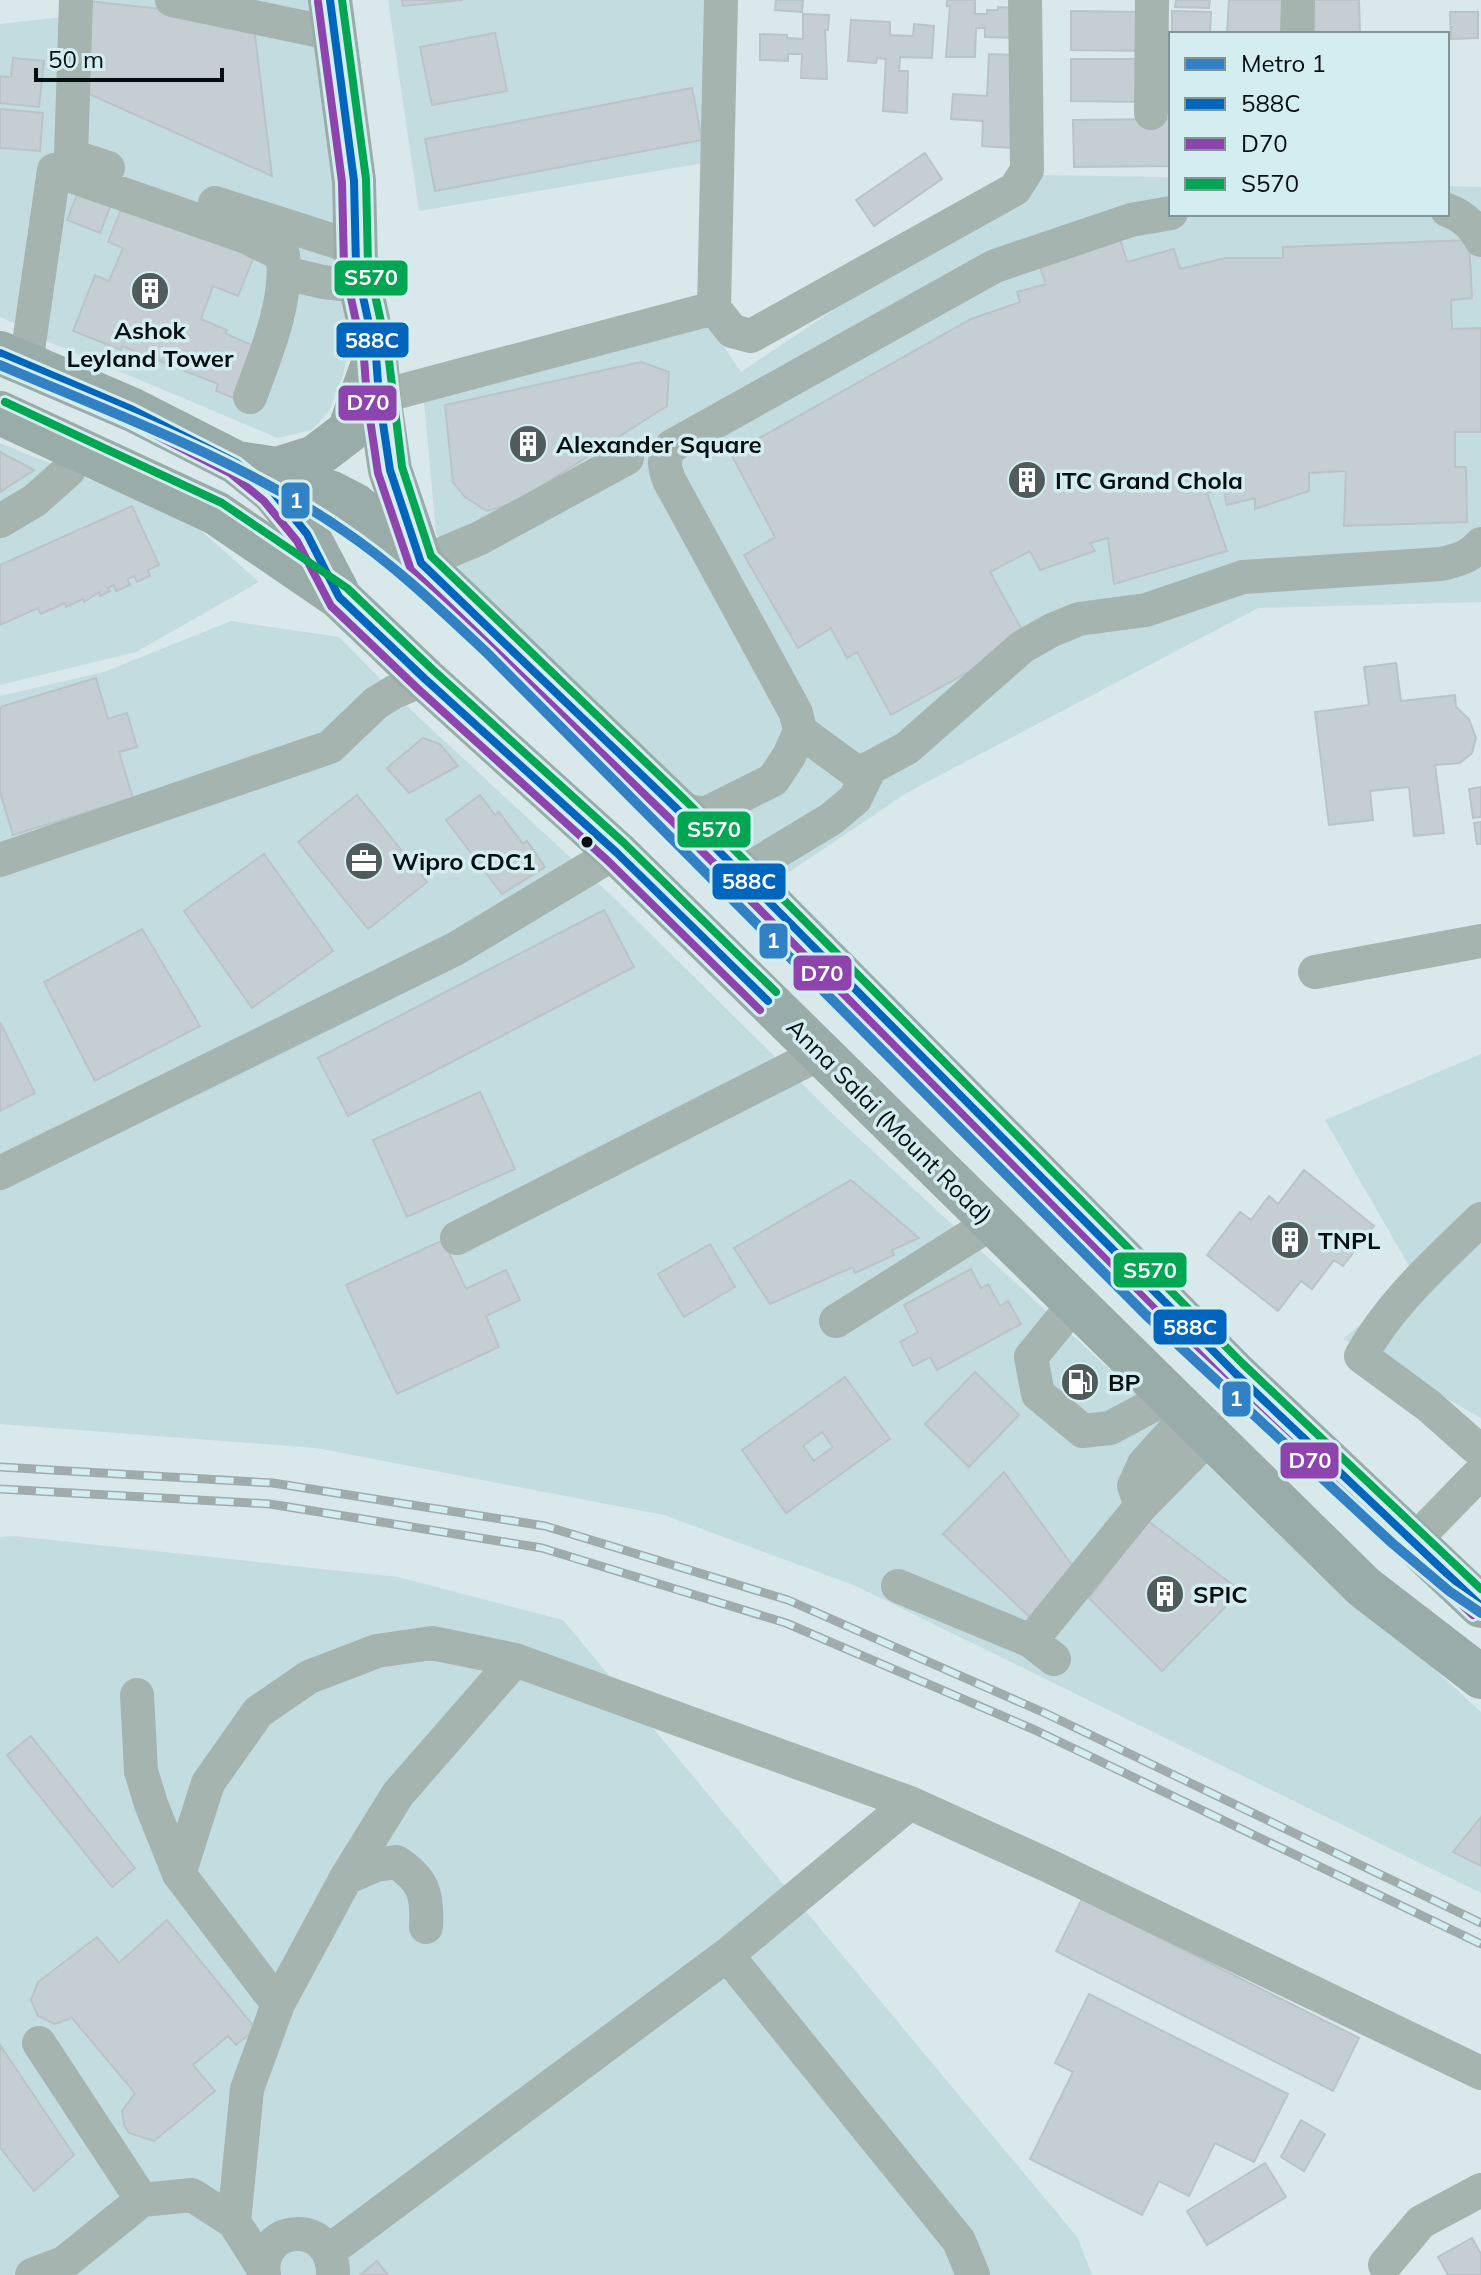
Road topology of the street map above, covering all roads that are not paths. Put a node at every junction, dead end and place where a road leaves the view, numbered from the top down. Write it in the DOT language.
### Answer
graph roads {
  1 [pos="76,0"];
  2 [pos="172,0"];
  3 [pos="721,0"];
  4 [pos="1025,0"];
  5 [pos="1152,0"];
  6 [pos="1298,0"];
  7 [pos="332,17"];
  8 [pos="1297,32"];
  9 [pos="1151,113"];
  10 [pos="1449,211"];
  11 [pos="1169,213"];
  12 [pos="1481,240"];
  13 [pos="284,264"];
  14 [pos="357,266"];
  15 [pos="714,308"];
  16 [pos="13,358"];
  17 [pos="377,376"];
  18 [pos="250,397"];
  19 [pos="0,413"];
  20 [pos="76,447"];
  21 [pos="627,458"];
  22 [pos="237,463"];
  23 [pos="0,521"];
  24 [pos="307,534"];
  25 [pos="1481,544"];
  26 [pos="421,563"];
  27 [pos="339,597"];
  28 [pos="425,679"];
  29 [pos="800,731"];
  30 [pos="870,768"];
  31 [pos="677,809"];
  32 [pos="616,852"];
  33 [pos="0,860"];
  34 [pos="740,874"];
  35 [pos="1481,941"];
  36 [pos="1315,972"];
  37 [pos="821,1053"];
  38 [pos="0,1173"];
  39 [pos="1481,1219"];
  40 [pos="993,1222"];
  41 [pos="457,1238"];
  42 [pos="1075,1303"];
  43 [pos="836,1321"];
  44 [pos="1189,1414"];
  45 [pos="1481,1452"];
  46 [pos="1481,1472"];
  47 [pos="1413,1542"];
  48 [pos="898,1586"];
  49 [pos="1481,1606"];
  50 [pos="515,1660"];
  51 [pos="1481,1677"];
  52 [pos="137,1695"];
  53 [pos="910,1803"];
  54 [pos="179,1874"];
  55 [pos="346,1878"];
  56 [pos="426,1927"];
  57 [pos="727,1955"];
  58 [pos="278,2004"];
  59 [pos="39,2043"];
  60 [pos="1481,2073"];
  61 [pos="1481,2190"];
  62 [pos="142,2200"];
  63 [pos="234,2222"];
  64 [pos="331,2263"];
  65 [pos="264,2272"];
  66 [pos="1378,2272"];
  67 [pos="32,2275"];
  68 [pos="973,2275"];
  1 -- 14 [label="street"];
  2 -- 7 [label="street"];
  3 -- 15 [label="street"];
  4 -- 15 [label="street"];
  5 -- 9 [label="street"];
  6 -- 8 [label="street"];
  7 -- 14 [label="main road"];
  10 -- 12 [label="street"];
  11 -- 29 [label="street"];
  13 -- 14 [label="street"];
  13 -- 16 [label="street"];
  13 -- 18 [label="street"];
  14 -- 17 [label="main road"];
  15 -- 17 [label="street"];
  16 -- 22 [label="main road"];
  17 -- 22 [label="main road"];
  17 -- 26 [label="main road"];
  19 -- 20 [label="main road, Anna Salai (Mount Road)"];
  20 -- 23 [label="street"];
  20 -- 27 [label="main road, Anna Salai (Mount Road)"];
  21 -- 26 [label="street"];
  22 -- 24 [label="main road"];
  24 -- 26 [label="main road"];
  24 -- 27 [label="main road"];
  25 -- 30 [label="street"];
  26 -- 31 [label="main road"];
  27 -- 28 [label="main road, Anna Salai (Mount Road)"];
  28 -- 32 [label="main road, Anna Salai (Mount Road)"];
  28 -- 33 [label="street"];
  29 -- 30 [label="street"];
  29 -- 31 [label="street"];
  30 -- 34 [label="street"];
  31 -- 34 [label="main road"];
  32 -- 37 [label="main road, Anna Salai (Mount Road)"];
  32 -- 38 [label="street"];
  34 -- 47 [label="main road"];
  35 -- 36 [label="street"];
  37 -- 40 [label="main road, Anna Salai (Mount Road)"];
  37 -- 41 [label="street"];
  39 -- 45 [label="street"];
  40 -- 42 [label="main road, Anna Salai (Mount Road)"];
  40 -- 43 [label="street"];
  42 -- 44 [label="main road, Anna Salai (Mount Road)"];
  42 -- 44 [label="street"];
  44 -- 48 [label="street"];
  44 -- 51 [label="main road, Anna Salai (Mount Road)"];
  46 -- 47 [label="street"];
  47 -- 49 [label="main road"];
  50 -- 53 [label="street"];
  50 -- 54 [label="street"];
  50 -- 55 [label="street"];
  52 -- 54 [label="street"];
  53 -- 57 [label="street"];
  53 -- 60 [label="street"];
  54 -- 58 [label="street"];
  55 -- 56 [label="street"];
  55 -- 58 [label="street"];
  57 -- 64 [label="street"];
  57 -- 68 [label="street"];
  58 -- 63 [label="street"];
  59 -- 62 [label="street"];
  61 -- 66 [label="street"];
  62 -- 63 [label="street"];
  62 -- 67 [label="street"];
  63 -- 65 [label="street"];
  64 -- 65 [label="street"];
}
